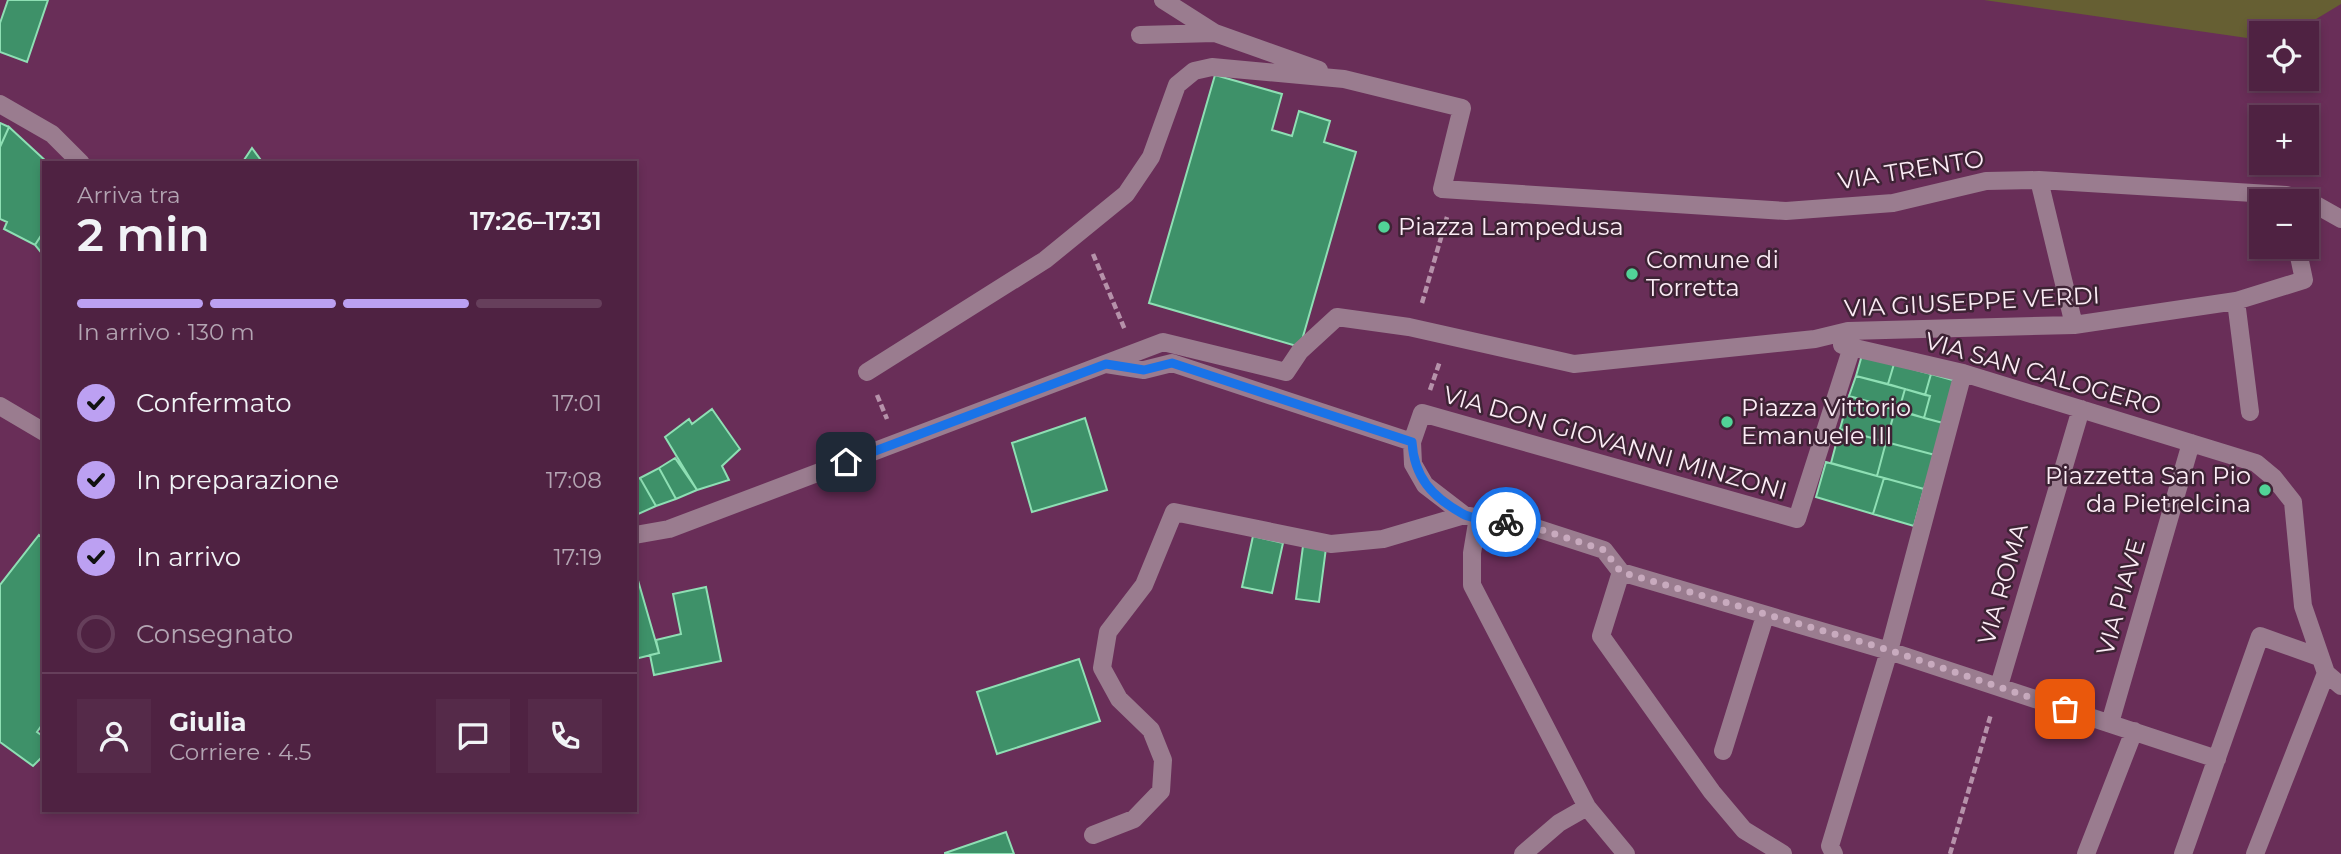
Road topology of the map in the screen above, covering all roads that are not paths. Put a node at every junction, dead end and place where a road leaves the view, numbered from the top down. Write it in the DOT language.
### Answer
graph roads {
  1 [pos="1163,0"];
  2 [pos="1215,33"];
  3 [pos="1140,35"];
  4 [pos="1344,79"];
  5 [pos="0,104"];
  6 [pos="79,161"];
  7 [pos="2039,180"];
  8 [pos="2249,195"];
  9 [pos="2319,207"];
  10 [pos="2341,219"];
  11 [pos="2300,259"];
  12 [pos="2236,301"];
  13 [pos="2074,325"];
  14 [pos="1815,339"];
  15 [pos="1852,347"];
  16 [pos="1106,364"];
  17 [pos="867,372"];
  18 [pos="1963,373"];
  19 [pos="0,406"];
  20 [pos="2081,409"];
  21 [pos="2250,412"];
  22 [pos="42,431"];
  23 [pos="1412,442"];
  24 [pos="2191,443"];
  25 [pos="1471,516"];
  26 [pos="637,535"];
  27 [pos="1621,572"];
  28 [pos="1765,617"];
  29 [pos="1889,650"];
  30 [pos="2323,665"];
  31 [pos="1999,686"];
  32 [pos="2341,686"];
  33 [pos="2110,723"];
  34 [pos="2134,731"];
  35 [pos="1723,751"];
  36 [pos="2217,759"];
  37 [pos="1587,807"];
  38 [pos="1093,835"];
  39 [pos="1832,850"];
  40 [pos="1523,854"];
  41 [pos="1626,854"];
  42 [pos="1783,854"];
  43 [pos="2086,854"];
  44 [pos="2183,854"];
  45 [pos="2255,854"];
  1 -- 2 [label="street"];
  2 -- 3 [label="street"];
  2 -- 4 [label="street"];
  4 -- 7 [label="street, VIA TRENTO"];
  4 -- 17 [label="street"];
  5 -- 6 [label="street"];
  7 -- 8 [label="street, VIA TRENTO"];
  7 -- 13 [label="street"];
  9 -- 10 [label="street, VIA TRENTO"];
  11 -- 12 [label="street, VIA GIUSEPPE VERDI"];
  12 -- 13 [label="street, VIA GIUSEPPE VERDI"];
  12 -- 21 [label="street"];
  13 -- 14 [label="street, VIA GIUSEPPE VERDI"];
  14 -- 15 [label="street, VIA SAN CALOGERO"];
  14 -- 16 [label="street"];
  15 -- 18 [label="street, VIA SAN CALOGERO"];
  15 -- 23 [label="street, VIA DON GIOVANNI MINZONI"];
  16 -- 23 [label="street"];
  16 -- 26 [label="street"];
  18 -- 20 [label="street, VIA SAN CALOGERO"];
  18 -- 29 [label="street"];
  19 -- 22 [label="street"];
  20 -- 24 [label="street, VIA SAN CALOGERO"];
  20 -- 31 [label="street, VIA ROMA"];
  23 -- 25 [label="street"];
  24 -- 30 [label="street, VIA SAN CALOGERO"];
  24 -- 33 [label="street, VIA PIAVE"];
  25 -- 27 [label="street"];
  25 -- 37 [label="street"];
  25 -- 38 [label="street"];
  27 -- 28 [label="street"];
  27 -- 42 [label="street"];
  28 -- 29 [label="street"];
  28 -- 35 [label="street"];
  29 -- 31 [label="street"];
  29 -- 39 [label="street"];
  30 -- 32 [label="street"];
  30 -- 36 [label="street"];
  30 -- 45 [label="street"];
  31 -- 33 [label="street"];
  33 -- 34 [label="street"];
  34 -- 36 [label="street"];
  34 -- 43 [label="street"];
  36 -- 44 [label="street"];
  37 -- 40 [label="street"];
  37 -- 41 [label="street"];
}
